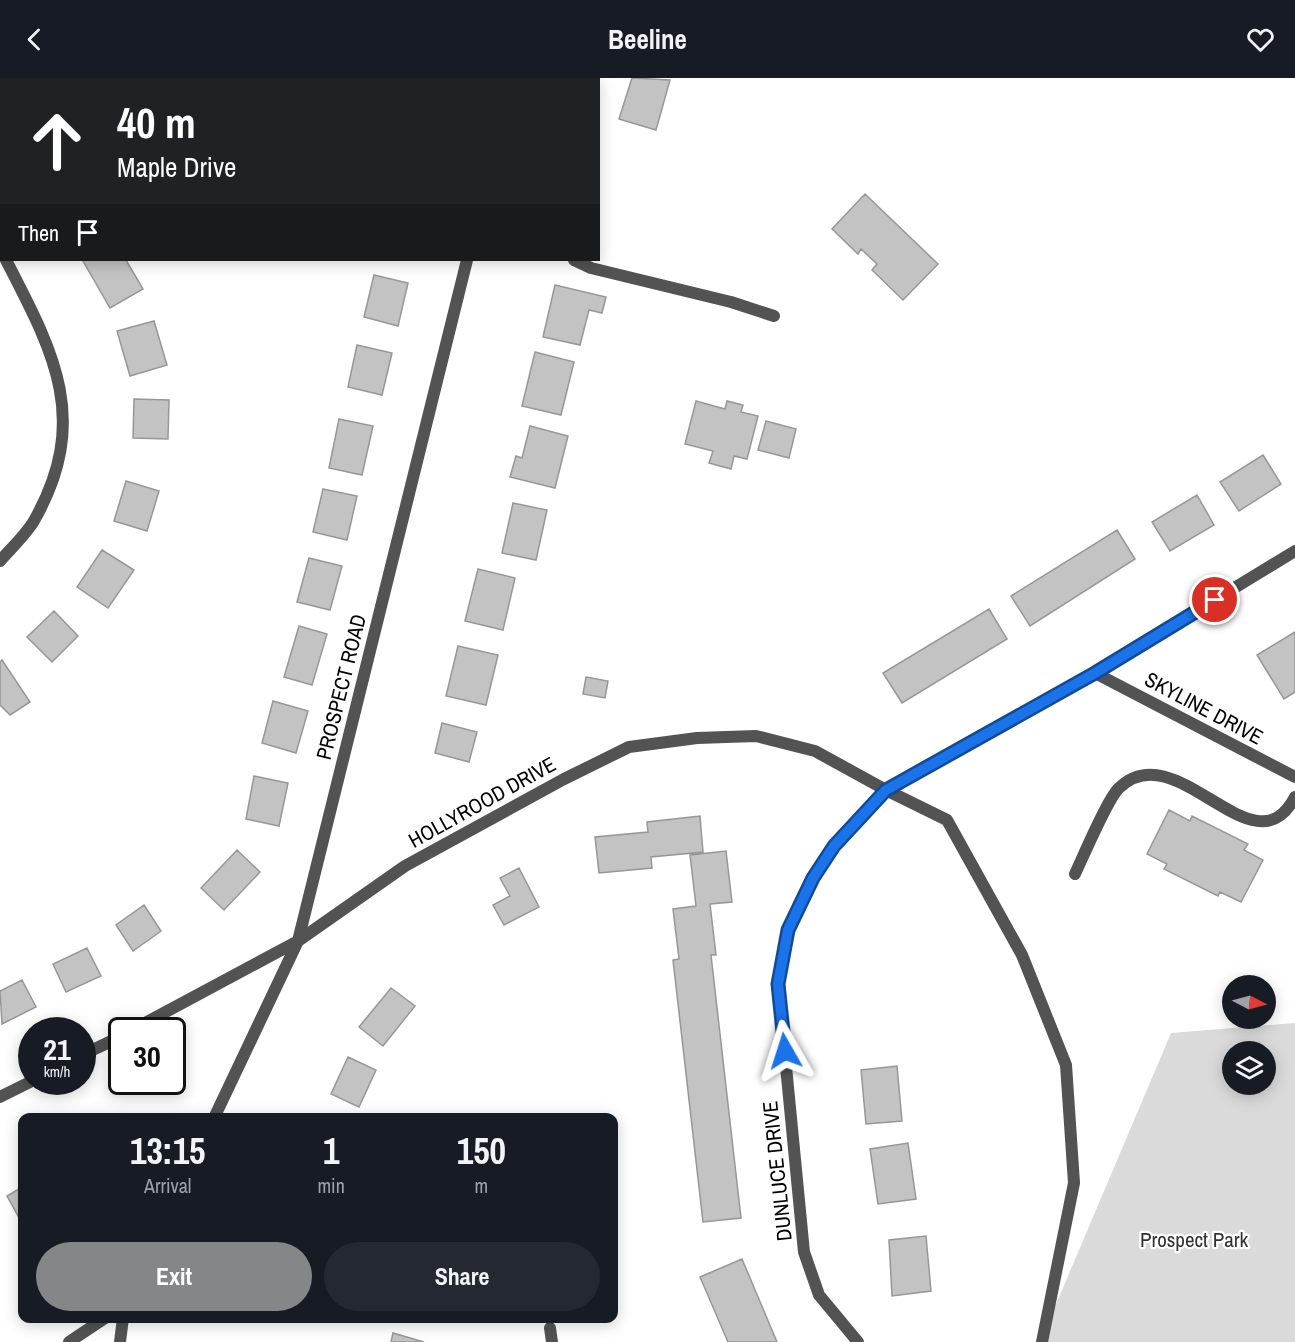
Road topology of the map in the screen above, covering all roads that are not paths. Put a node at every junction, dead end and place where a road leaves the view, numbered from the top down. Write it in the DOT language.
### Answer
graph roads {
  1 [pos="7,261"];
  2 [pos="467,261"];
  3 [pos="576,261"];
  4 [pos="774,316"];
  5 [pos="1295,551"];
  6 [pos="0,561"];
  7 [pos="1095,673"];
  8 [pos="1295,777"];
  9 [pos="886,790"];
  10 [pos="1295,797"];
  11 [pos="1075,874"];
  12 [pos="298,941"];
  13 [pos="156,1017"];
  14 [pos="18,1088"];
  15 [pos="0,1097"];
  16 [pos="216,1113"];
  17 [pos="98,1323"];
  18 [pos="122,1323"];
  19 [pos="550,1328"];
  20 [pos="69,1342"];
  21 [pos="120,1342"];
  22 [pos="552,1342"];
  23 [pos="858,1342"];
  24 [pos="1042,1342"];
  1 -- 6 [label="street"];
  2 -- 12 [label="street, PROSPECT ROAD"];
  3 -- 4 [label="street"];
  5 -- 7 [label="street, DUNLUCE DRIVE"];
  7 -- 8 [label="street, SKYLINE DRIVE"];
  7 -- 9 [label="street, DUNLUCE DRIVE"];
  9 -- 12 [label="street, HOLLYROOD DRIVE"];
  9 -- 23 [label="street, DUNLUCE DRIVE"];
  9 -- 24 [label="street, HOLLYROOD DRIVE"];
  10 -- 11 [label="street"];
  12 -- 13 [label="street"];
  12 -- 16 [label="street, HOLLYROOD DRIVE"];
  14 -- 15 [label="street"];
  17 -- 20 [label="street"];
  18 -- 21 [label="street"];
  19 -- 22 [label="street"];
}
